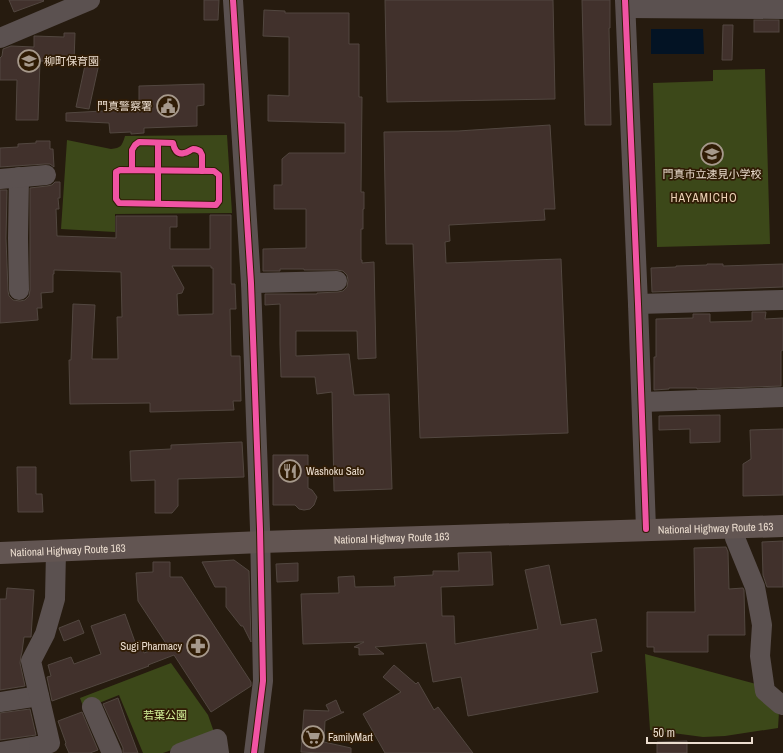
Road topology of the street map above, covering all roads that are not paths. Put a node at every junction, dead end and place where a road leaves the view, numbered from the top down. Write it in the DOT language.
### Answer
graph roads {
  1 [pos="90,0"];
  2 [pos="233,0"];
  3 [pos="625,4"];
  4 [pos="783,9"];
  5 [pos="0,38"];
  6 [pos="46,176"];
  7 [pos="9,178"];
  8 [pos="9,238"];
  9 [pos="337,280"];
  10 [pos="251,283"];
  11 [pos="19,290"];
  12 [pos="783,300"];
  13 [pos="638,304"];
  14 [pos="783,397"];
  15 [pos="642,402"];
  16 [pos="783,512"];
  17 [pos="646,522"];
  18 [pos="783,526"];
  19 [pos="733,527"];
  20 [pos="261,535"];
  21 [pos="0,537"];
  22 [pos="56,551"];
  23 [pos="0,552"];
  24 [pos="39,696"];
  25 [pos="0,702"];
  26 [pos="783,705"];
  27 [pos="92,707"];
  28 [pos="40,750"];
  29 [pos="0,752"];
  30 [pos="112,753"];
  31 [pos="180,753"];
  32 [pos="219,753"];
  33 [pos="254,753"];
  1 -- 5 [label="street"];
  2 -- 10 [label="street"];
  3 -- 4 [label="street"];
  3 -- 13 [label="street"];
  6 -- 7 [label="street"];
  7 -- 8 [label="street"];
  8 -- 11 [label="street"];
  9 -- 10 [label="street"];
  10 -- 20 [label="street"];
  12 -- 13 [label="street"];
  13 -- 15 [label="street"];
  14 -- 15 [label="street"];
  15 -- 17 [label="street"];
  16 -- 17 [label="highway, National Highway Route 163"];
  17 -- 19 [label="highway, National Highway Route 163"];
  17 -- 20 [label="highway, National Highway Route 163"];
  18 -- 19 [label="highway, National Highway Route 163"];
  19 -- 26 [label="street"];
  20 -- 21 [label="highway, National Highway Route 163"];
  20 -- 22 [label="highway, National Highway Route 163"];
  20 -- 33 [label="street"];
  22 -- 23 [label="highway, National Highway Route 163"];
  22 -- 24 [label="street"];
  24 -- 25 [label="street"];
  24 -- 28 [label="street"];
  27 -- 30 [label="street"];
  28 -- 29 [label="street"];
  31 -- 32 [label="street"];
}
